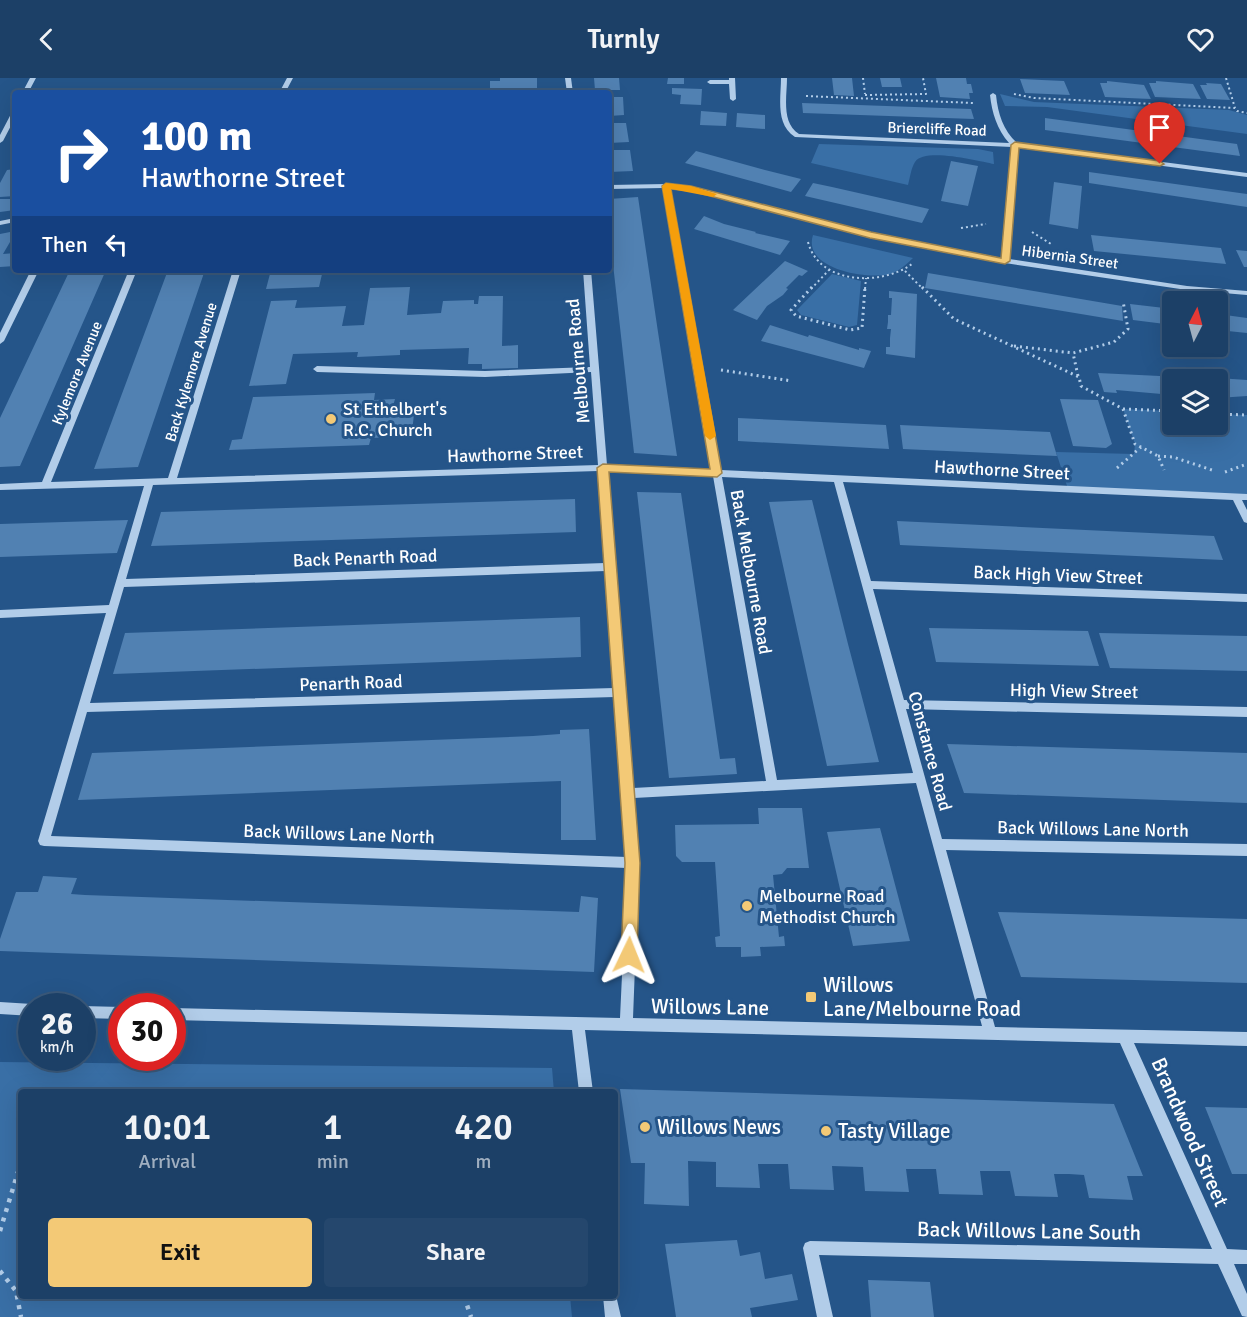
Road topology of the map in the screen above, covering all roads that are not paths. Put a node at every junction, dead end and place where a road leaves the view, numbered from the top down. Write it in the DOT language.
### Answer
graph roads {
  1 [pos="784,78"];
  2 [pos="732,80"];
  3 [pos="710,82"];
  4 [pos="993,95"];
  5 [pos="733,99"];
  6 [pos="12,117"];
  7 [pos="3,132"];
  8 [pos="0,141"];
  9 [pos="1015,145"];
  10 [pos="1247,175"];
  11 [pos="666,186"];
  12 [pos="612,187"];
  13 [pos="1005,261"];
  14 [pos="34,273"];
  15 [pos="132,273"];
  16 [pos="236,273"];
  17 [pos="587,273"];
  18 [pos="1247,293"];
  19 [pos="0,340"];
  20 [pos="317,369"];
  21 [pos="595,369"];
  22 [pos="603,468"];
  23 [pos="717,473"];
  24 [pos="838,479"];
  25 [pos="172,481"];
  26 [pos="150,482"];
  27 [pos="45,485"];
  28 [pos="0,487"];
  29 [pos="1236,497"];
  30 [pos="1247,497"];
  31 [pos="1247,520"];
  32 [pos="611,567"];
  33 [pos="120,583"];
  34 [pos="867,585"];
  35 [pos="1247,598"];
  36 [pos="112,609"];
  37 [pos="0,614"];
  38 [pos="620,692"];
  39 [pos="900,704"];
  40 [pos="84,708"];
  41 [pos="1247,712"];
  42 [pos="920,778"];
  43 [pos="772,786"];
  44 [pos="628,794"];
  45 [pos="938,844"];
  46 [pos="1247,850"];
  47 [pos="633,863"];
  48 [pos="0,1008"];
  49 [pos="18,1009"];
  50 [pos="186,1014"];
  51 [pos="578,1023"];
  52 [pos="626,1024"];
  53 [pos="990,1033"];
  54 [pos="1124,1036"];
  55 [pos="1247,1039"];
  56 [pos="586,1089"];
  57 [pos="1222,1256"];
  58 [pos="1247,1257"];
  59 [pos="610,1299"];
  60 [pos="1247,1311"];
  61 [pos="613,1317"];
  62 [pos="825,1317"];
  1 -- 9 [label="street, Briercliffe Road"];
  2 -- 3 [label="street"];
  2 -- 5 [label="street"];
  4 -- 9 [label="street"];
  6 -- 7 [label="street"];
  7 -- 8 [label="street"];
  9 -- 10 [label="street, Briercliffe Road"];
  9 -- 13 [label="street"];
  11 -- 12 [label="street, Hibernia Street"];
  11 -- 13 [label="street, Hibernia Street"];
  11 -- 23 [label="street, Back Melbourne Road"];
  13 -- 18 [label="street, Hibernia Street"];
  14 -- 19 [label="street"];
  15 -- 27 [label="street, Kylemore Avenue"];
  16 -- 25 [label="street, Back Kylemore Avenue"];
  17 -- 21 [label="street, Melbourne Road"];
  20 -- 21 [label="street"];
  21 -- 22 [label="street, Melbourne Road"];
  22 -- 23 [label="street, Hawthorne Street"];
  22 -- 25 [label="street, Hawthorne Street"];
  22 -- 32 [label="street, Melbourne Road"];
  23 -- 24 [label="street, Hawthorne Street"];
  23 -- 43 [label="street, Back Melbourne Road"];
  24 -- 29 [label="street, Hawthorne Street"];
  24 -- 34 [label="street, Constance Road"];
  25 -- 26 [label="street, Hawthorne Street"];
  26 -- 27 [label="street, Hawthorne Street"];
  26 -- 33 [label="street"];
  27 -- 28 [label="street, Hawthorne Street"];
  29 -- 30 [label="street, Hawthorne Street"];
  29 -- 31 [label="street"];
  32 -- 33 [label="street, Back Penarth Road"];
  32 -- 38 [label="street, Melbourne Road"];
  33 -- 36 [label="street"];
  34 -- 35 [label="street, Back High View Street"];
  34 -- 39 [label="street, Constance Road"];
  36 -- 37 [label="street"];
  36 -- 40 [label="street"];
  38 -- 40 [label="street, Penarth Road"];
  38 -- 44 [label="street, Melbourne Road"];
  39 -- 41 [label="street, High View Street"];
  39 -- 42 [label="street, Constance Road"];
  40 -- 47 [label="street, Back Willows Lane North"];
  42 -- 43 [label="street"];
  42 -- 45 [label="street, Constance Road"];
  43 -- 44 [label="street"];
  44 -- 47 [label="street, Melbourne Road"];
  45 -- 46 [label="street, Back Willows Lane North"];
  45 -- 53 [label="street, Constance Road"];
  47 -- 52 [label="street, Melbourne Road"];
  48 -- 49 [label="street"];
  50 -- 51 [label="street, Willows Lane"];
  51 -- 52 [label="street, Willows Lane"];
  51 -- 56 [label="street"];
  52 -- 53 [label="street, Willows Lane"];
  53 -- 54 [label="street, Willows Lane"];
  54 -- 55 [label="street, Willows Lane"];
  54 -- 57 [label="street, Brandwood Street"];
  57 -- 58 [label="street, Back Willows Lane South"];
  57 -- 60 [label="street, Brandwood Street"];
  57 -- 62 [label="street, Back Willows Lane South"];
  59 -- 61 [label="street"];
}
